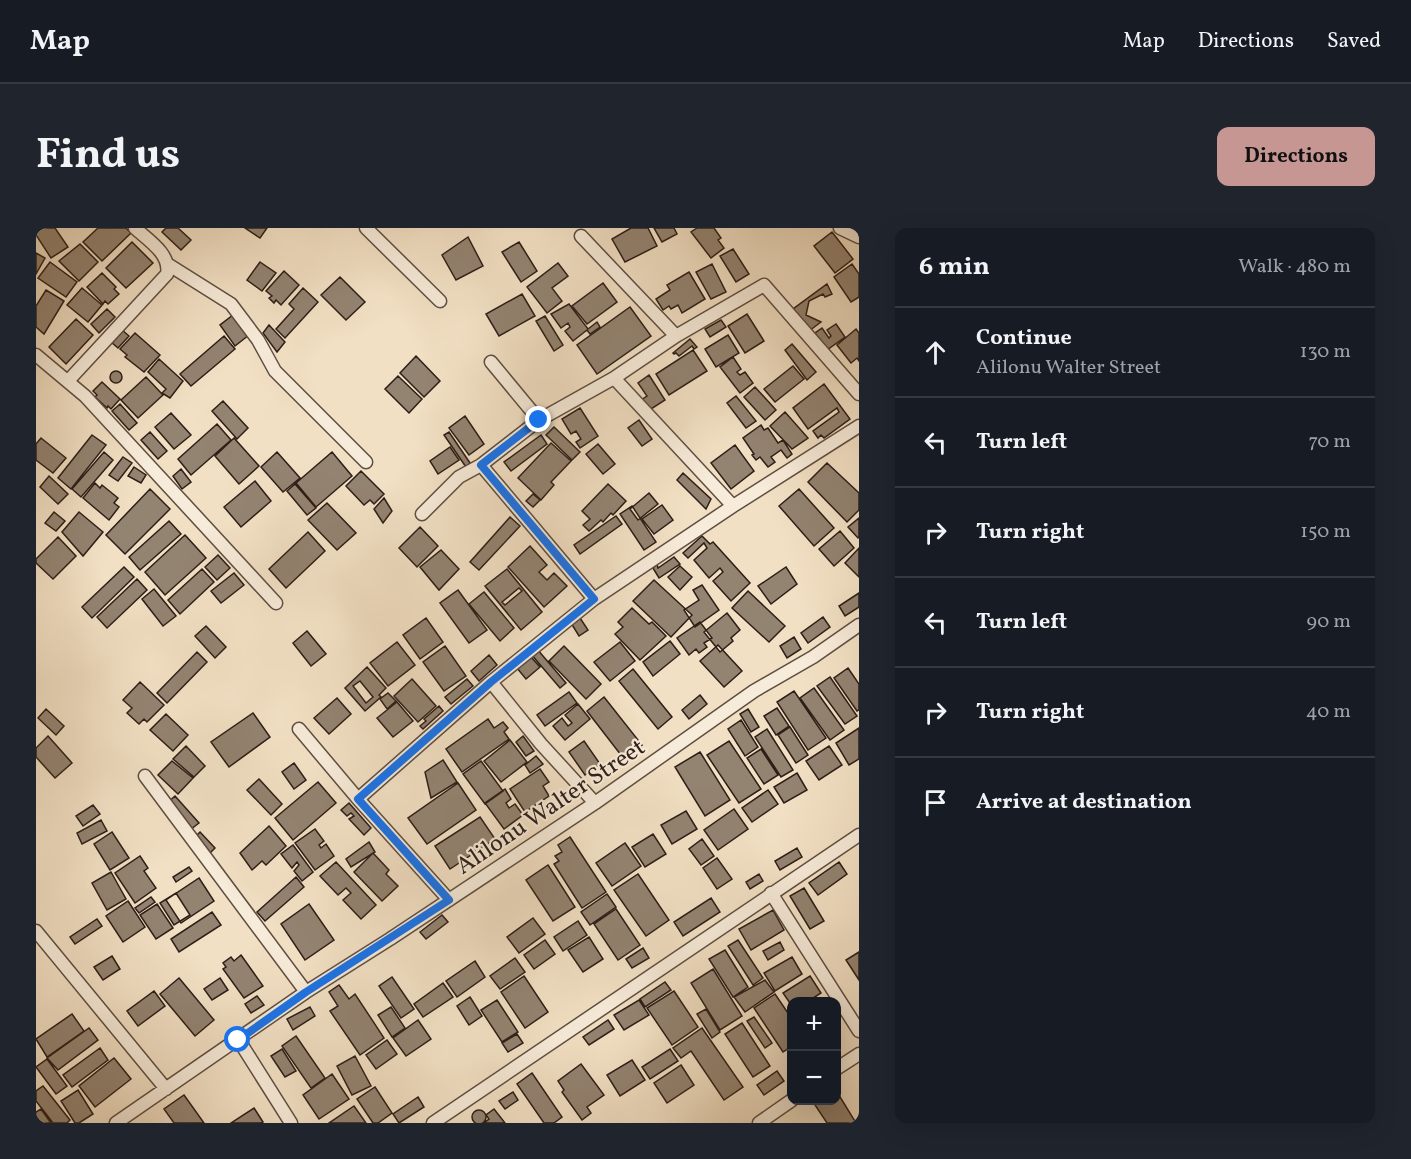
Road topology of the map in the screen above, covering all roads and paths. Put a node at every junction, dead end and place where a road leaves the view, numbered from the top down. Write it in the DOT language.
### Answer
graph roads {
  1 [pos="135,228"];
  2 [pos="366,228"];
  3 [pos="840,228"];
  4 [pos="581,236"];
  5 [pos="859,237"];
  6 [pos="169,265"];
  7 [pos="440,301"];
  8 [pos="676,336"];
  9 [pos="36,355"];
  10 [pos="491,362"];
  11 [pos="614,378"];
  12 [pos="68,381"];
  13 [pos="859,394"];
  14 [pos="539,420"];
  15 [pos="859,426"];
  16 [pos="366,462"];
  17 [pos="481,465"];
  18 [pos="734,506"];
  19 [pos="422,514"];
  20 [pos="594,599"];
  21 [pos="276,603"];
  22 [pos="859,626"];
  23 [pos="491,682"];
  24 [pos="299,729"];
  25 [pos="145,776"];
  26 [pos="358,799"];
  27 [pos="595,803"];
  28 [pos="859,835"];
  29 [pos="771,893"];
  30 [pos="449,900"];
  31 [pos="36,931"];
  32 [pos="306,992"];
  33 [pos="859,1031"];
  34 [pos="238,1040"];
  35 [pos="859,1054"];
  36 [pos="841,1067"];
  37 [pos="166,1089"];
  38 [pos="787,1103"];
  39 [pos="116,1123"];
  40 [pos="291,1123"];
  41 [pos="433,1123"];
  42 [pos="759,1123"];
  1 -- 6 [label="street"];
  2 -- 7 [label="street"];
  3 -- 5 [label="street"];
  4 -- 8 [label="street"];
  6 -- 12 [label="street"];
  6 -- 16 [label="street"];
  8 -- 11 [label="street"];
  8 -- 13 [label="street"];
  9 -- 12 [label="street"];
  10 -- 14 [label="street"];
  11 -- 14 [label="street"];
  11 -- 18 [label="street"];
  12 -- 21 [label="street"];
  14 -- 17 [label="street"];
  15 -- 18 [label="street"];
  17 -- 19 [label="street"];
  17 -- 20 [label="street"];
  18 -- 20 [label="street"];
  20 -- 23 [label="street"];
  22 -- 27 [label="street, Alilonu Walter Street"];
  23 -- 26 [label="street"];
  23 -- 27 [label="street"];
  24 -- 26 [label="street"];
  25 -- 32 [label="street"];
  26 -- 30 [label="street"];
  27 -- 30 [label="street, Alilonu Walter Street"];
  28 -- 29 [label="street"];
  29 -- 33 [label="street"];
  29 -- 41 [label="street"];
  30 -- 32 [label="street, Alilonu Walter Street"];
  31 -- 37 [label="street"];
  32 -- 34 [label="street, Alilonu Walter Street"];
  34 -- 37 [label="street, Alilonu Walter Street"];
  34 -- 40 [label="street"];
  35 -- 36 [label="street"];
  37 -- 39 [label="street, Alilonu Walter Street"];
  38 -- 42 [label="street"];
}
